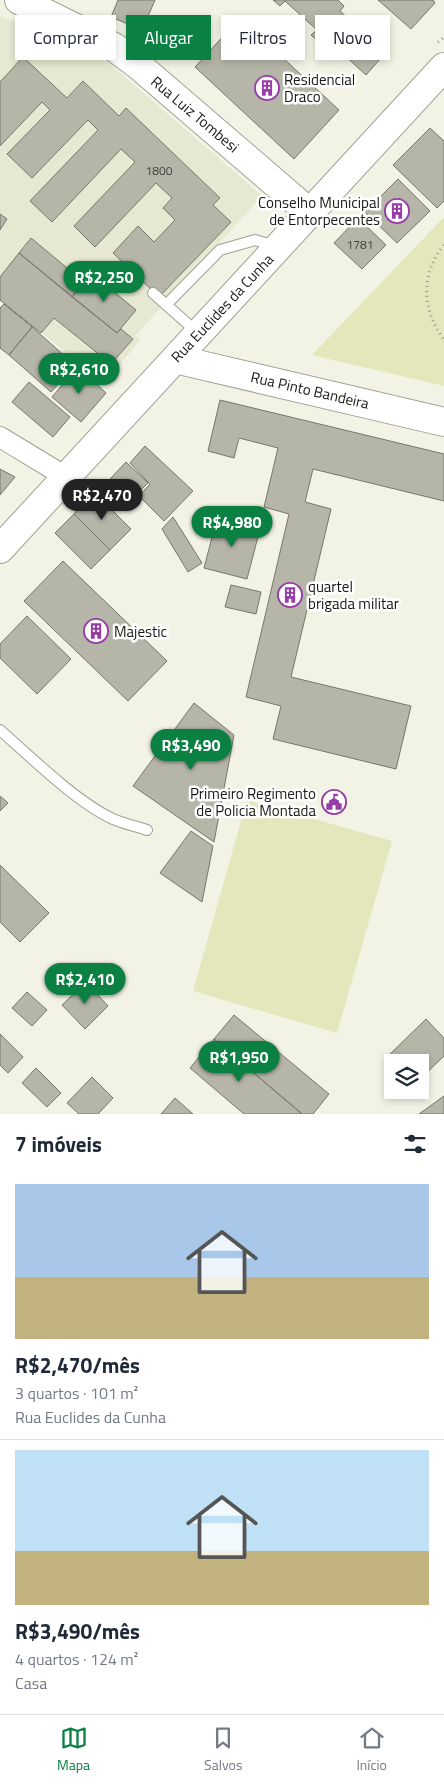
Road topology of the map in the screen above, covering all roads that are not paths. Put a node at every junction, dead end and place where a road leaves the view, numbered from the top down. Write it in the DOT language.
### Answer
graph roads {
  1 [pos="19,0"];
  2 [pos="444,67"];
  3 [pos="310,213"];
  4 [pos="278,247"];
  5 [pos="153,294"];
  6 [pos="166,305"];
  7 [pos="198,333"];
  8 [pos="175,359"];
  9 [pos="444,422"];
  10 [pos="0,437"];
  11 [pos="66,477"];
  12 [pos="0,548"];
  13 [pos="0,730"];
  14 [pos="147,830"];
  1 -- 3 [label="main road, Rua Luiz Tombesi"];
  2 -- 3 [label="main road, Rua Euclides da Cunha"];
  3 -- 4 [label="main road, Rua Euclides da Cunha"];
  4 -- 6 [label="lane"];
  4 -- 7 [label="main road, Rua Euclides da Cunha"];
  5 -- 6 [label="lane"];
  6 -- 7 [label="lane"];
  7 -- 8 [label="main road, Rua Euclides da Cunha"];
  8 -- 9 [label="main road, Rua Pinto Bandeira"];
  8 -- 11 [label="main road, Rua Euclides da Cunha"];
  10 -- 11 [label="street"];
  11 -- 12 [label="main road, Rua Euclides da Cunha"];
  13 -- 14 [label="lane"];
}
